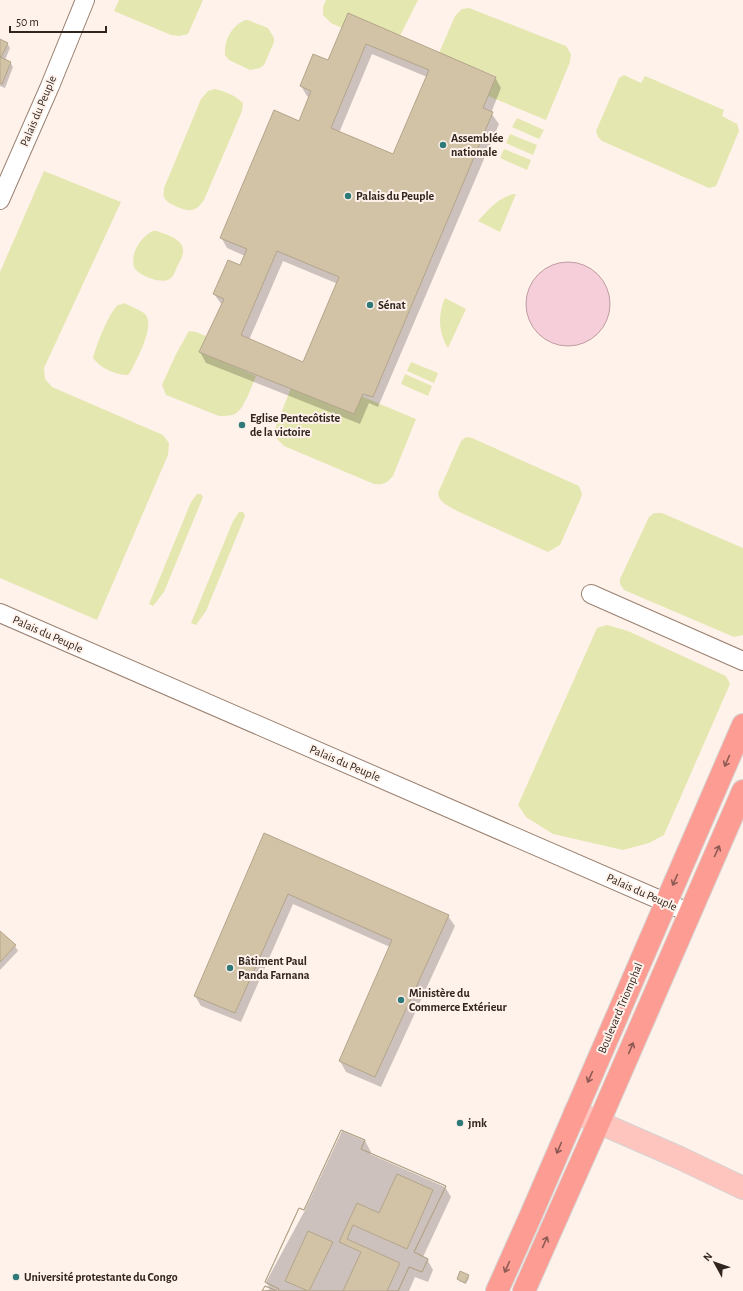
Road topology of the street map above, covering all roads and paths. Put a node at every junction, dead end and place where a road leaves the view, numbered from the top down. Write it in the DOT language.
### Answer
graph roads {
  1 [pos="82,1"];
  2 [pos="0,200"];
  3 [pos="591,594"];
  4 [pos="0,613"];
  5 [pos="743,661"];
  6 [pos="743,725"];
  7 [pos="743,791"];
  8 [pos="665,903"];
  9 [pos="690,913"];
  10 [pos="575,1112"];
  11 [pos="599,1122"];
  12 [pos="743,1188"];
  13 [pos="496,1291"];
  14 [pos="524,1291"];
  1 -- 2 [label="street, Palais du Peuple"];
  3 -- 5 [label="street"];
  4 -- 8 [label="street, Palais du Peuple"];
  6 -- 8 [label="highway, Boulevard Triomphal, one-way"];
  9 -- 7 [label="highway, one-way"];
  8 -- 9 [label="street, Palais du Peuple"];
  8 -- 10 [label="highway, Boulevard Triomphal, one-way"];
  11 -- 9 [label="highway, one-way"];
  10 -- 11 [label="main road"];
  10 -- 13 [label="highway, Boulevard Triomphal, one-way"];
  11 -- 12 [label="main road"];
  14 -- 11 [label="highway, one-way"];
}
